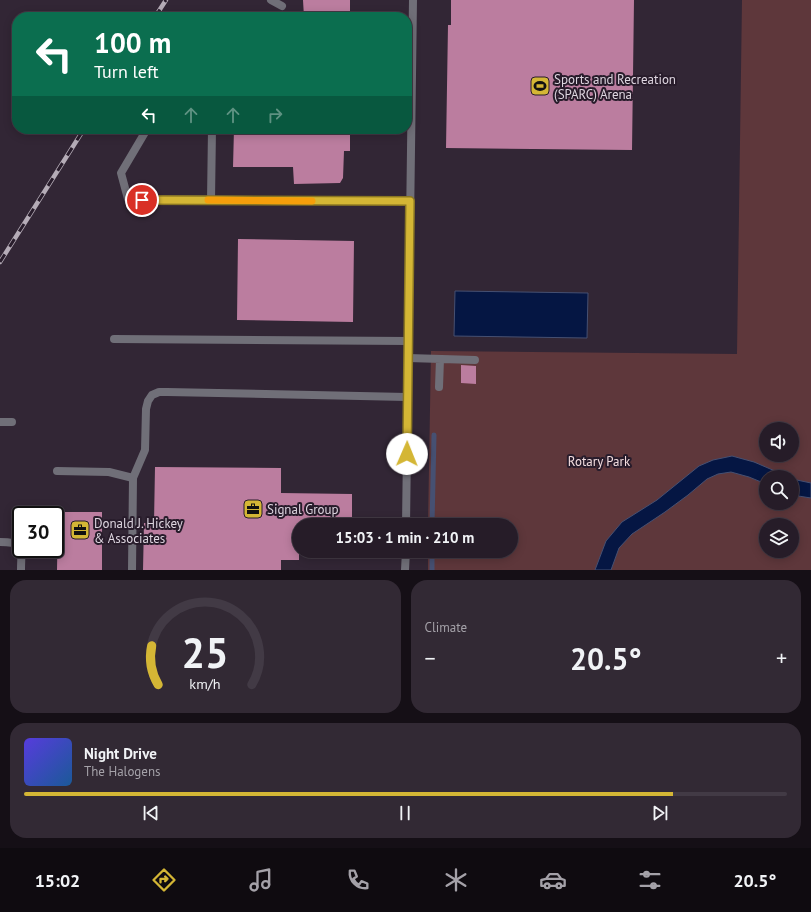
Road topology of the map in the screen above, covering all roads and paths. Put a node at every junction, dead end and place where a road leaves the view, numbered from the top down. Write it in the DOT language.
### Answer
graph roads {
  1 [pos="271,0"];
  2 [pos="413,0"];
  3 [pos="282,6"];
  4 [pos="412,15"];
  5 [pos="144,134"];
  6 [pos="212,134"];
  7 [pos="410,134"];
  8 [pos="211,200"];
  9 [pos="410,201"];
  10 [pos="114,339"];
  11 [pos="408,341"];
  12 [pos="408,358"];
  13 [pos="440,359"];
  14 [pos="475,360"];
  15 [pos="439,387"];
  16 [pos="407,397"];
  17 [pos="0,422"];
  18 [pos="12,422"];
  19 [pos="58,471"];
  20 [pos="133,478"];
  21 [pos="406,518"];
  22 [pos="0,542"];
  23 [pos="406,558"];
  24 [pos="21,570"];
  25 [pos="132,570"];
  26 [pos="405,570"];
  1 -- 3 [label="street"];
  2 -- 4 [label="street"];
  5 -- 8 [label="street"];
  6 -- 8 [label="street"];
  7 -- 9 [label="street"];
  8 -- 9 [label="street"];
  9 -- 11 [label="street"];
  10 -- 11 [label="street"];
  11 -- 12 [label="street"];
  12 -- 13 [label="street"];
  12 -- 16 [label="street"];
  13 -- 14 [label="street"];
  13 -- 15 [label="street"];
  16 -- 20 [label="street"];
  16 -- 21 [label="street"];
  17 -- 18 [label="street"];
  19 -- 20 [label="street"];
  20 -- 25 [label="street"];
  22 -- 24 [label="street"];
  23 -- 26 [label="street"];
}
